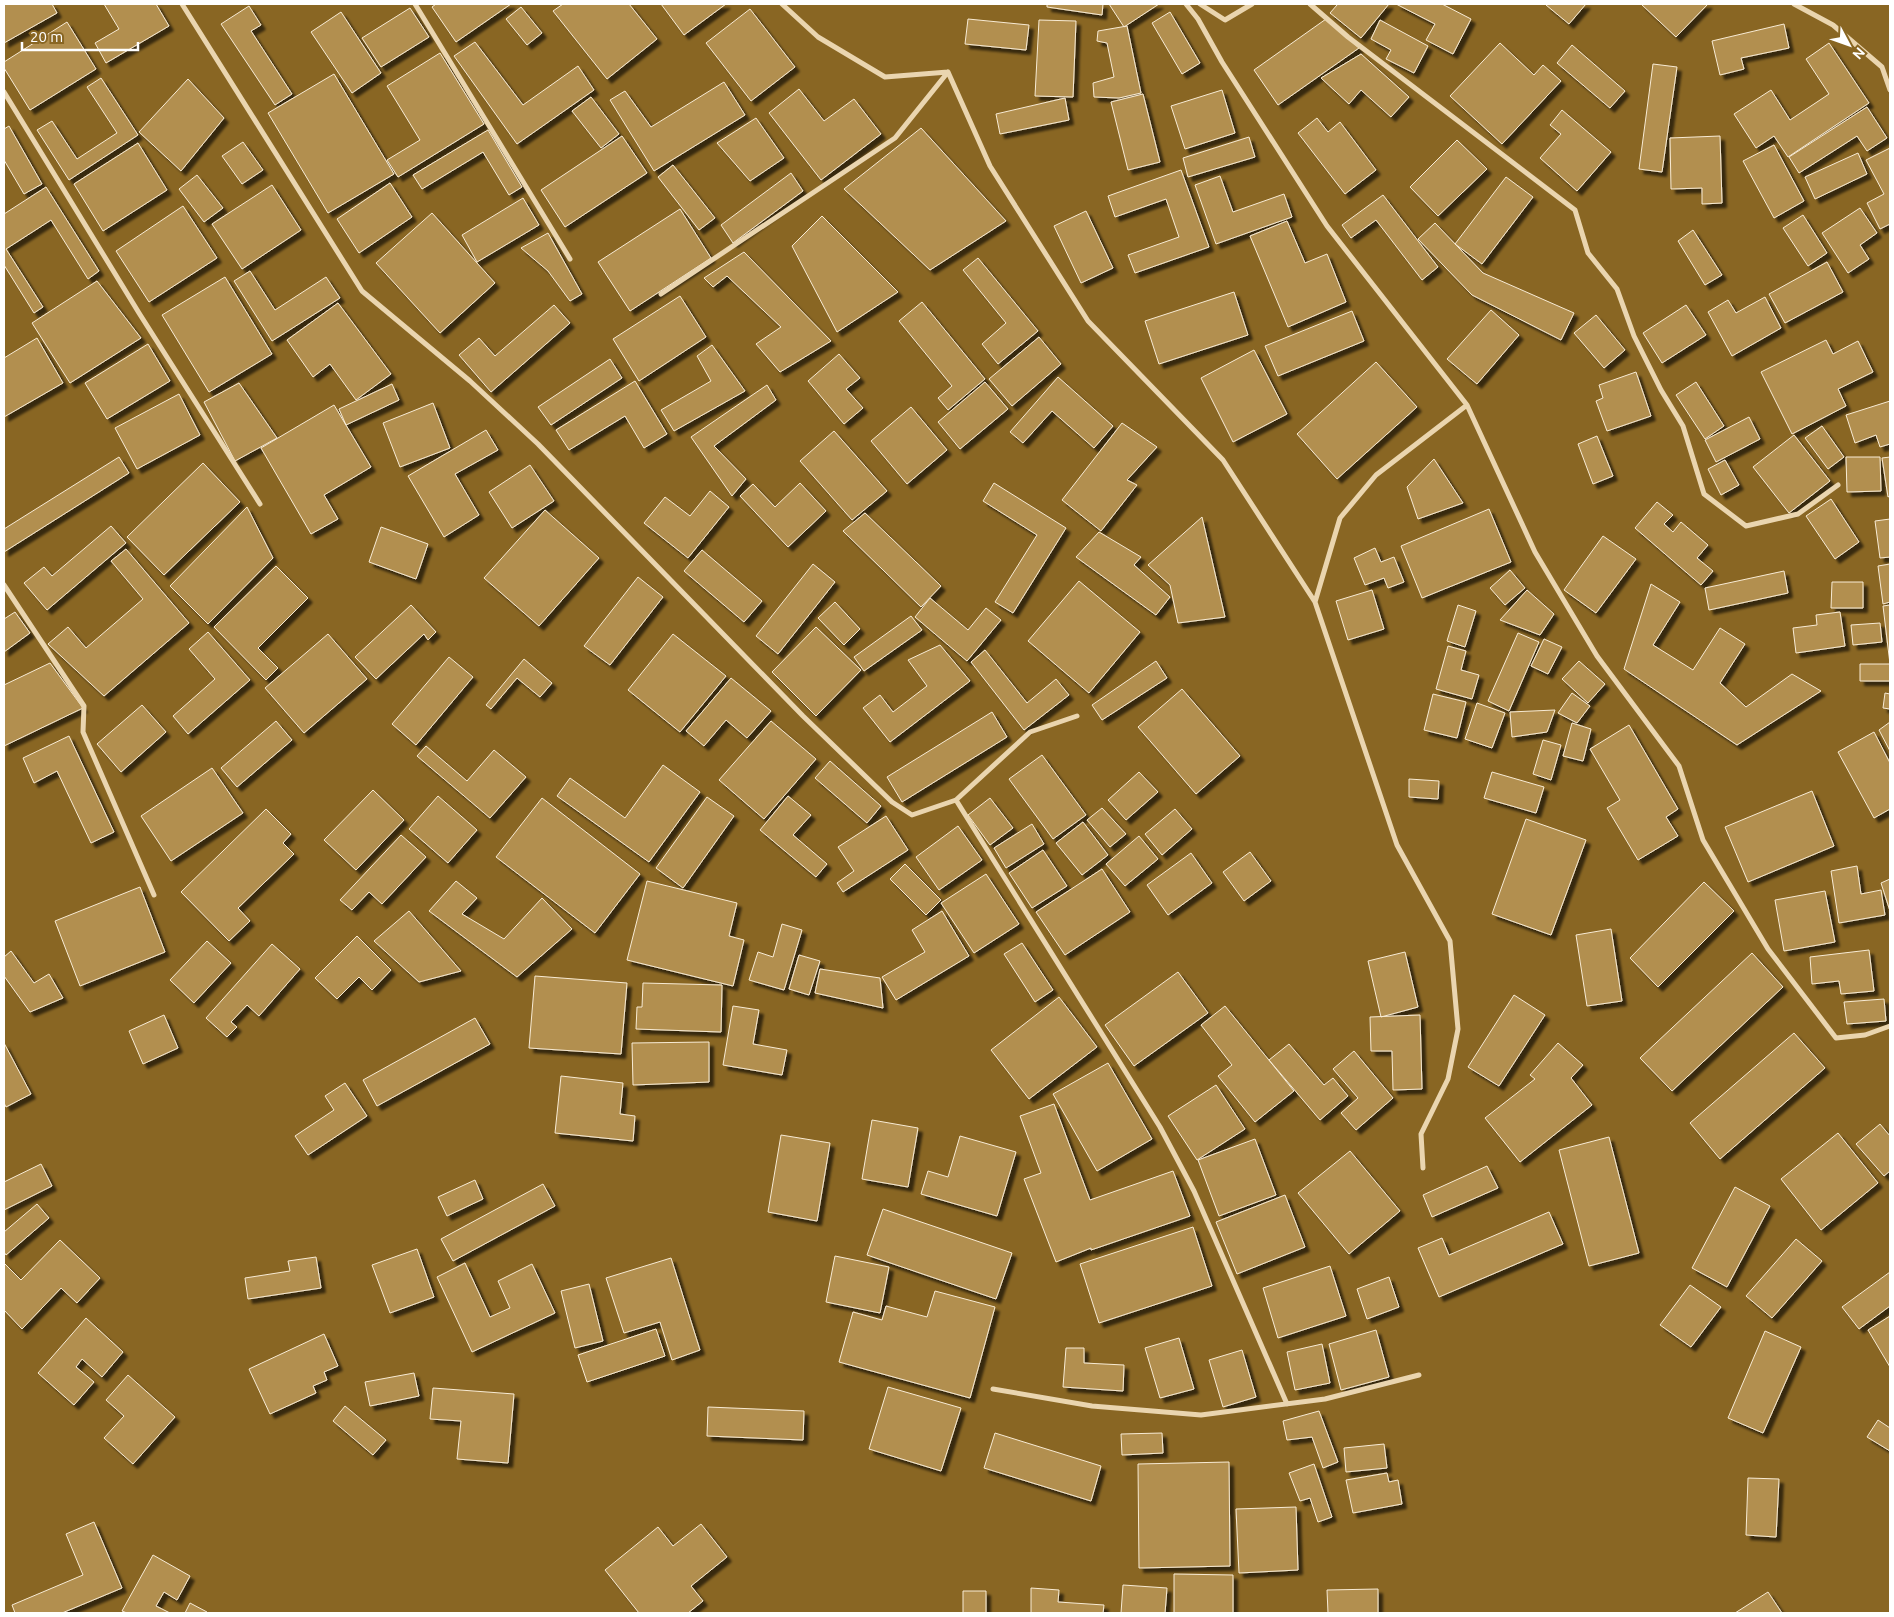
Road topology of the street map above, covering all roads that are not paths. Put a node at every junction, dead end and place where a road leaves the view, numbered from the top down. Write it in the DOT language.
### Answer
graph roads {
  1 [pos="182,4"];
  2 [pos="415,4"];
  3 [pos="782,4"];
  4 [pos="1186,4"];
  5 [pos="1200,4"];
  6 [pos="1252,4"];
  7 [pos="1310,4"];
  8 [pos="1794,4"];
  9 [pos="948,72"];
  10 [pos="1890,90"];
  11 [pos="4,92"];
  12 [pos="570,259"];
  13 [pos="661,294"];
  14 [pos="1467,404"];
  15 [pos="1838,485"];
  16 [pos="260,504"];
  17 [pos="4,585"];
  18 [pos="1315,602"];
  19 [pos="1077,716"];
  20 [pos="956,800"];
  21 [pos="154,895"];
  22 [pos="1890,1026"];
  23 [pos="1423,1168"];
  24 [pos="1420,1375"];
  25 [pos="993,1389"];
  26 [pos="1288,1404"];
  1 -- 20 [label="street"];
  2 -- 12 [label="street"];
  3 -- 9 [label="street"];
  4 -- 14 [label="street"];
  5 -- 6 [label="street"];
  7 -- 15 [label="street"];
  8 -- 10 [label="street"];
  9 -- 13 [label="street"];
  9 -- 18 [label="street"];
  11 -- 16 [label="street"];
  14 -- 18 [label="street"];
  14 -- 22 [label="street"];
  17 -- 21 [label="street"];
  18 -- 23 [label="street"];
  19 -- 20 [label="street"];
  20 -- 26 [label="street"];
  24 -- 26 [label="street"];
  25 -- 26 [label="street"];
}
